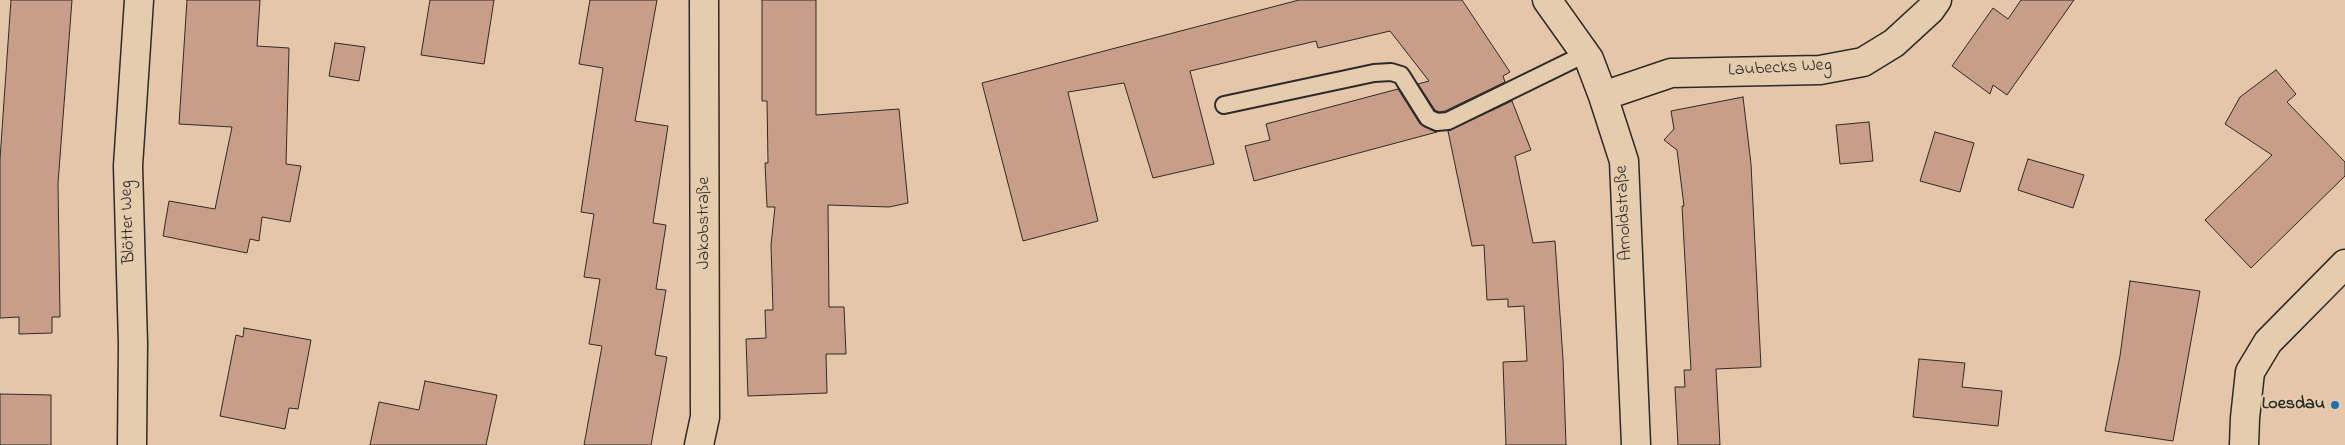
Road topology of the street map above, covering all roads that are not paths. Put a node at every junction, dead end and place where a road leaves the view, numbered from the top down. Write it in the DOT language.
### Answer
graph roads {
  1 [pos="139,0"];
  2 [pos="704,0"];
  3 [pos="1547,0"];
  4 [pos="1937,0"];
  5 [pos="1585,54"];
  6 [pos="1603,96"];
  7 [pos="1224,105"];
  8 [pos="2345,264"];
  9 [pos="132,445"];
  10 [pos="699,445"];
  11 [pos="1636,445"];
  12 [pos="2244,445"];
  1 -- 9 [label="street, Blötter Weg"];
  2 -- 10 [label="street, Jakobstraße"];
  3 -- 5 [label="street, Arnoldstraße"];
  4 -- 6 [label="street, Laubecks Weg"];
  5 -- 6 [label="street, Arnoldstraße"];
  5 -- 7 [label="lane"];
  6 -- 11 [label="street, Arnoldstraße"];
  8 -- 12 [label="street"];
}
